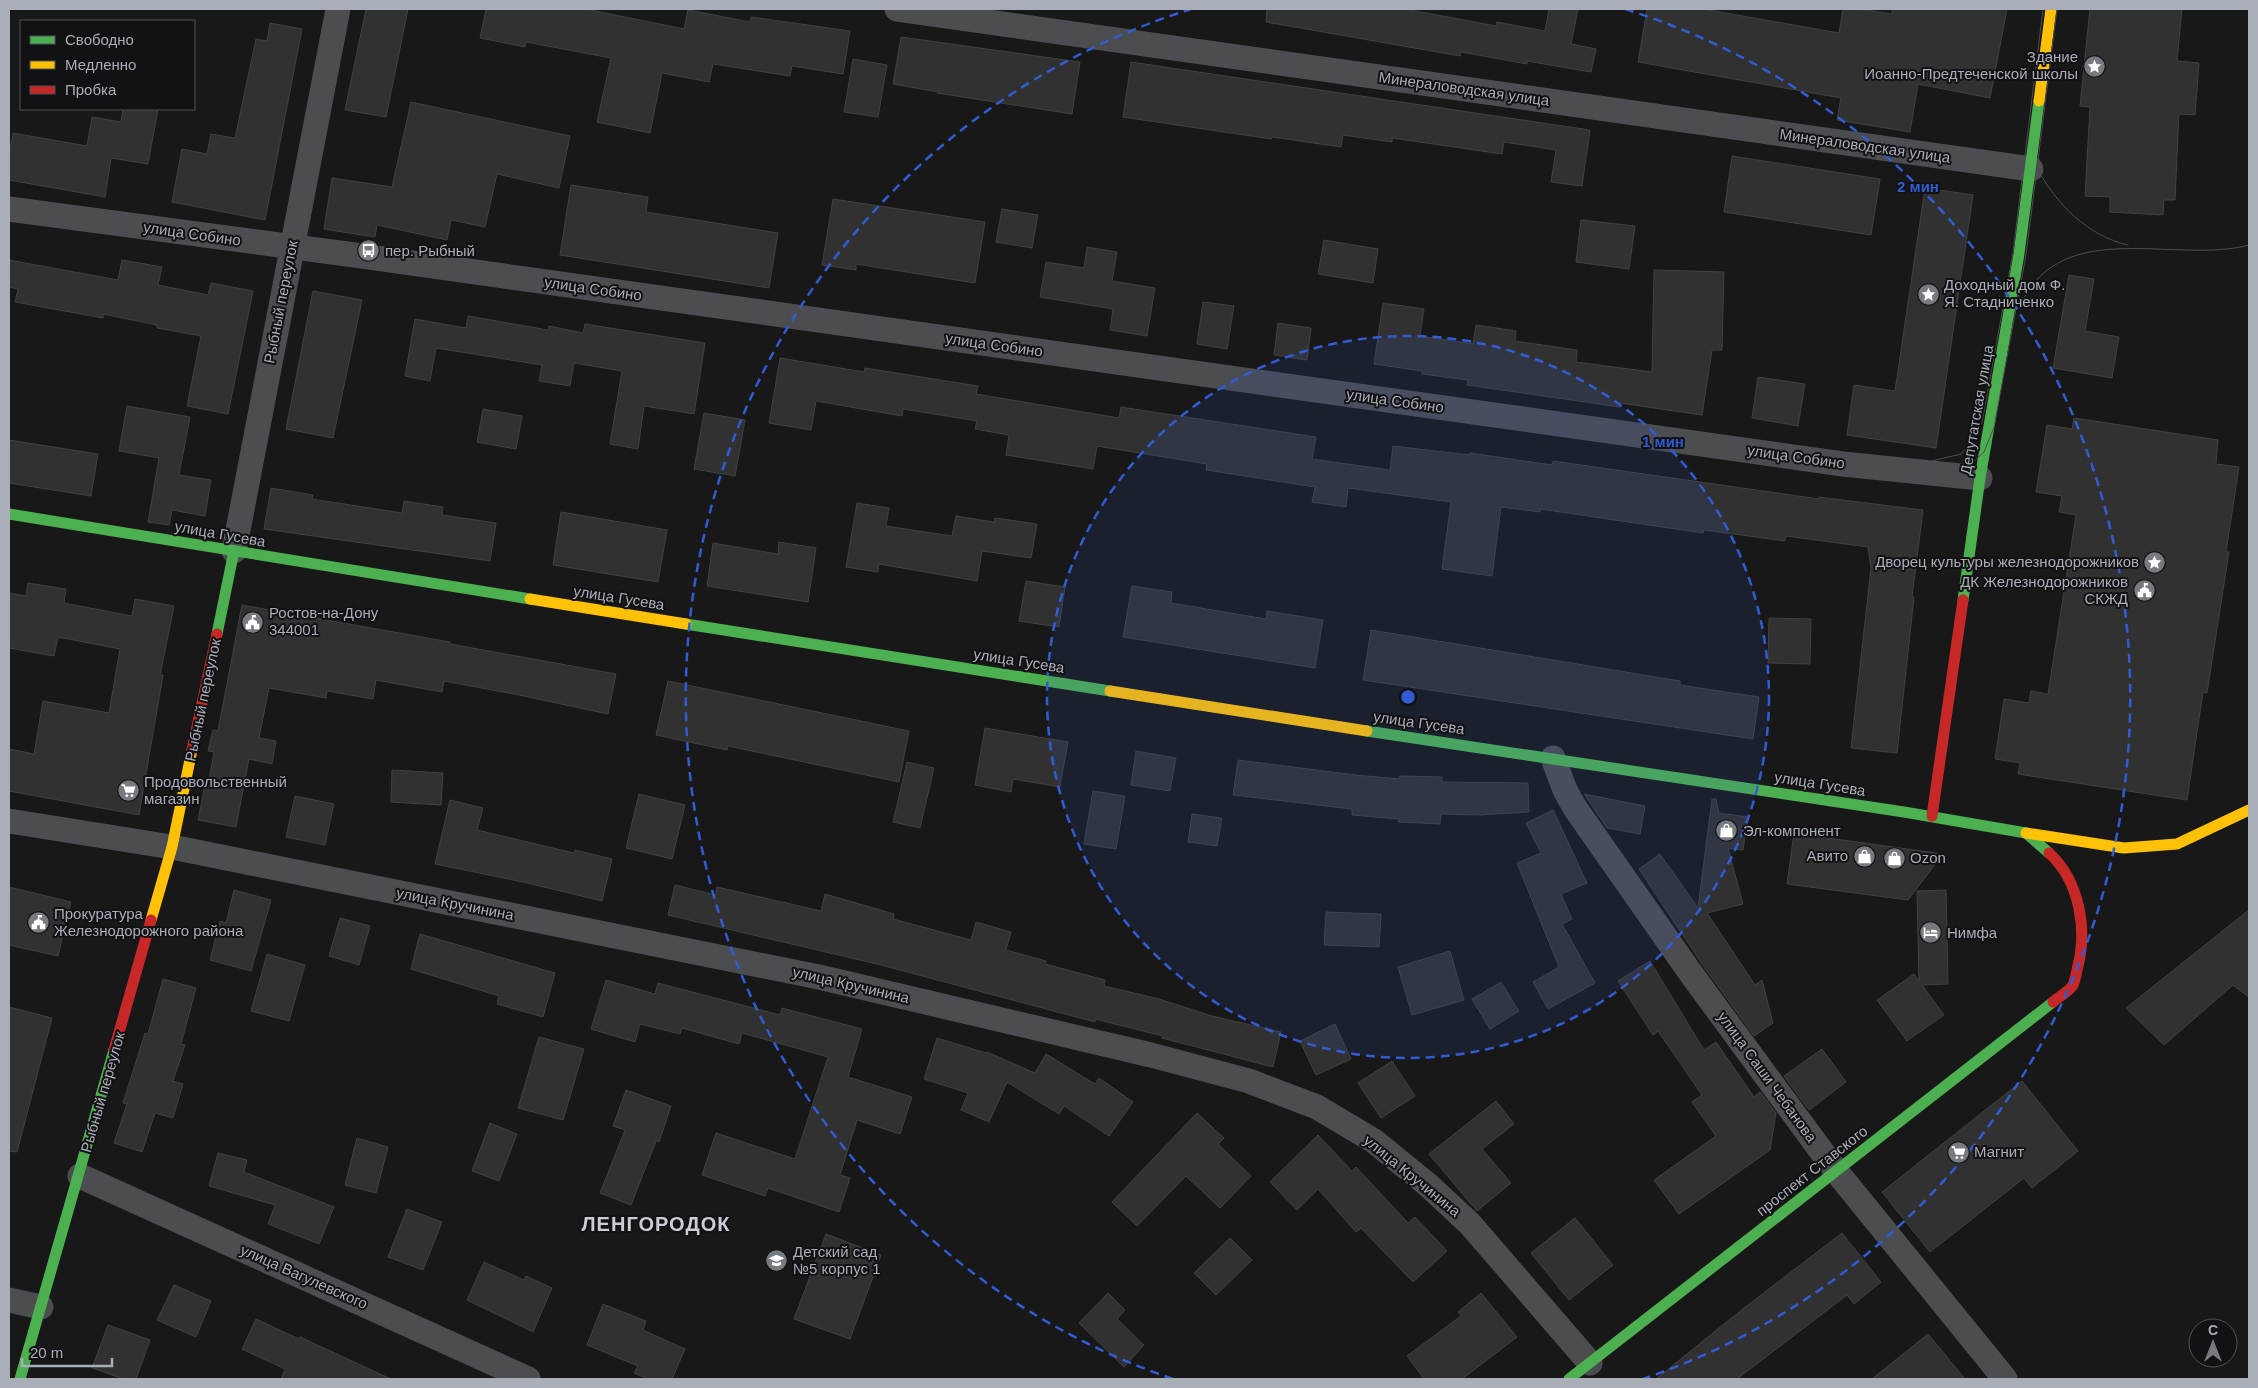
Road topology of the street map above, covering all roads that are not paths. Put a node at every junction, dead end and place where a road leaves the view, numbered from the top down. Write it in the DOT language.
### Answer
graph roads {
  1 [pos="338,9"];
  2 [pos="897,9"];
  3 [pos="2051,9"];
  4 [pos="2031,169"];
  5 [pos="9,209"];
  6 [pos="291,248"];
  7 [pos="1980,478"];
  8 [pos="9,514"];
  9 [pos="234,551"];
  10 [pos="1553,758"];
  11 [pos="2249,810"];
  12 [pos="1932,816"];
  13 [pos="9,821"];
  14 [pos="2026,833"];
  15 [pos="172,847"];
  16 [pos="1836,1171"];
  17 [pos="80,1176"];
  18 [pos="9,1300"];
  19 [pos="41,1307"];
  20 [pos="1590,1362"];
  21 [pos="1992,1375"];
  22 [pos="20,1379"];
  23 [pos="528,1379"];
  24 [pos="1569,1379"];
  1 -- 6 [label="street, Рыбный переулок"];
  2 -- 4 [label="street, Минераловодская улица"];
  3 -- 4 [label="street, Депутатская улица"];
  4 -- 7 [label="street, Депутатская улица"];
  5 -- 6 [label="street, улица Собино"];
  6 -- 7 [label="street, улица Собино"];
  6 -- 9 [label="street, Рыбный переулок"];
  7 -- 12 [label="street, Депутатская улица"];
  8 -- 9 [label="street, улица Гусева"];
  9 -- 10 [label="street, улица Гусева"];
  9 -- 15 [label="street, Рыбный переулок"];
  10 -- 12 [label="street, улица Гусева"];
  10 -- 16 [label="street, улица Саши Чебанова"];
  11 -- 14 [label="street, улица Гусева"];
  12 -- 14 [label="street, улица Гусева"];
  13 -- 15 [label="street, улица Кручинина"];
  14 -- 16 [label="street, проспект Ставского"];
  15 -- 17 [label="street, Рыбный переулок"];
  15 -- 20 [label="street, улица Кручинина"];
  16 -- 20 [label="street, проспект Ставского"];
  16 -- 21 [label="street, улица Саши Чебанова"];
  17 -- 19 [label="street, Рыбный переулок"];
  17 -- 23 [label="street, улица Вагулевского"];
  18 -- 19 [label="street"];
  19 -- 22 [label="street, Рыбный переулок"];
  20 -- 24 [label="street, проспект Ставского"];
}
